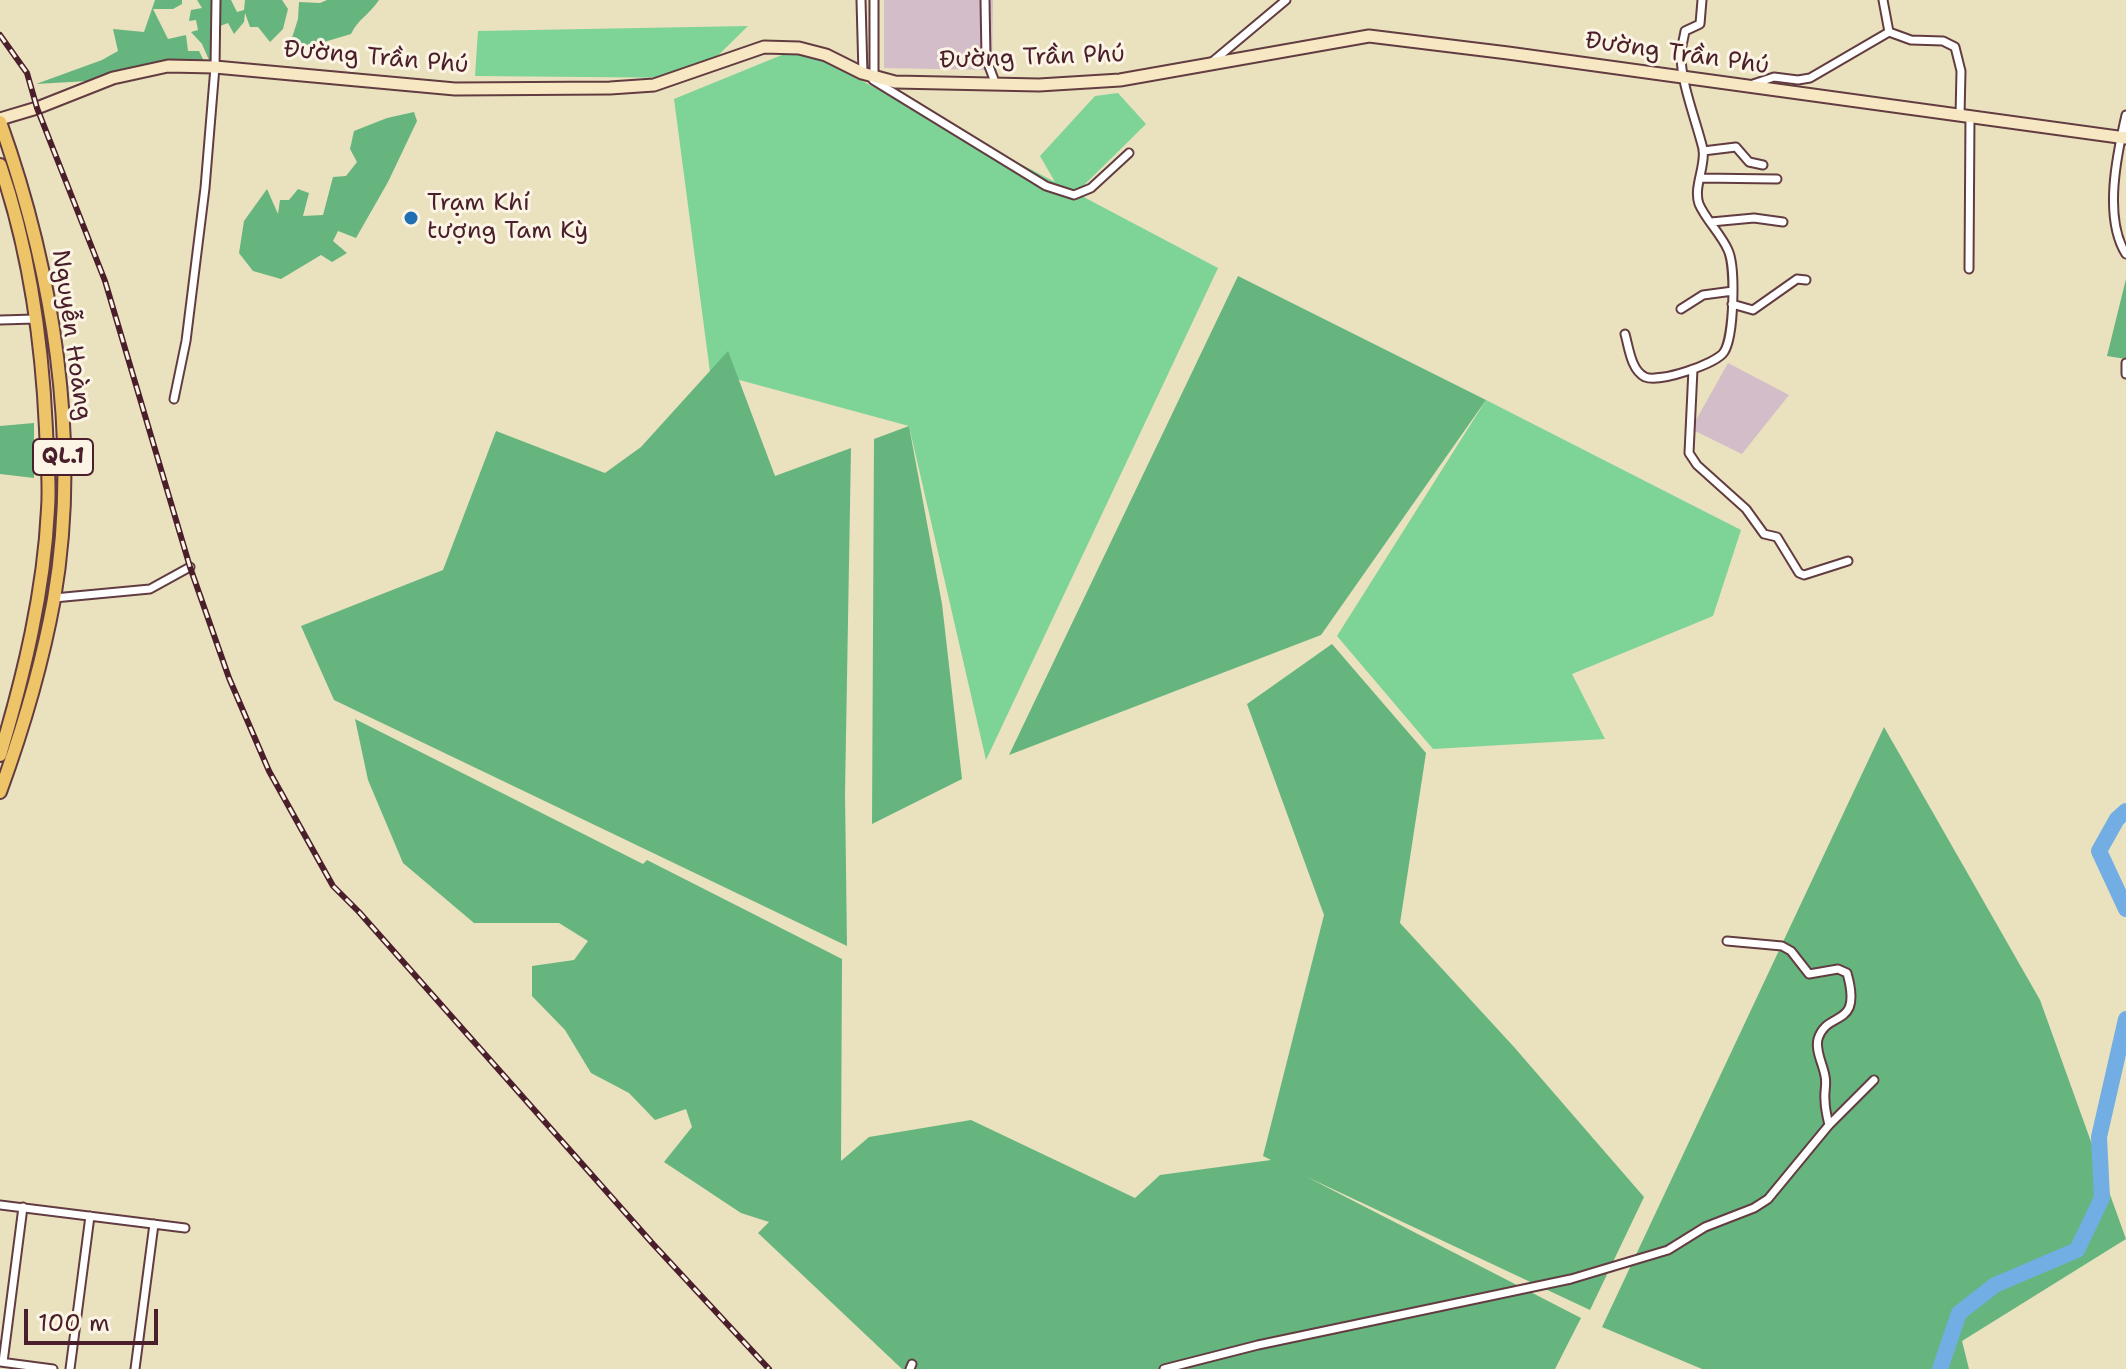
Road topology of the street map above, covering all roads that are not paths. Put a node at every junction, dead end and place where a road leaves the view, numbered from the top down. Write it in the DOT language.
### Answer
graph roads {
  1 [pos="216,0"];
  2 [pos="861,0"];
  3 [pos="874,0"];
  4 [pos="985,0"];
  5 [pos="1286,0"];
  6 [pos="1702,0"];
  7 [pos="1883,0"];
  8 [pos="1889,32"];
  9 [pos="1212,62"];
  10 [pos="215,67"];
  11 [pos="868,75"];
  12 [pos="1685,78"];
  13 [pos="996,85"];
  14 [pos="1748,86"];
  15 [pos="2126,115"];
  16 [pos="1965,116"];
  17 [pos="0,120"];
  18 [pos="2123,138"];
  19 [pos="1703,151"];
  20 [pos="1129,153"];
  21 [pos="0,165"];
  22 [pos="1763,165"];
  23 [pos="1700,178"];
  24 [pos="1777,179"];
  25 [pos="1711,222"];
  26 [pos="1783,222"];
  27 [pos="2126,254"];
  28 [pos="1969,269"];
  29 [pos="1806,280"];
  30 [pos="1733,291"];
  31 [pos="1732,304"];
  32 [pos="1681,309"];
  33 [pos="35,319"];
  34 [pos="0,320"];
  35 [pos="1625,334"];
  36 [pos="2126,363"];
  37 [pos="1693,369"];
  38 [pos="2126,374"];
  39 [pos="174,399"];
  40 [pos="1848,561"];
  41 [pos="190,567"];
  42 [pos="54,598"];
  43 [pos="0,755"];
  44 [pos="0,792"];
  45 [pos="1727,941"];
  46 [pos="1874,1080"];
  47 [pos="1829,1125"];
  48 [pos="0,1205"];
  49 [pos="23,1207"];
  50 [pos="90,1216"];
  51 [pos="154,1224"];
  52 [pos="185,1228"];
  53 [pos="1,1362"];
  54 [pos="53,1369"];
  55 [pos="70,1369"];
  56 [pos="135,1369"];
  57 [pos="1164,1369"];
  1 -- 10 [label="street"];
  2 -- 11 [label="street"];
  3 -- 11 [label="street"];
  4 -- 13 [label="street"];
  5 -- 9 [label="street"];
  6 -- 12 [label="street"];
  7 -- 8 [label="street"];
  8 -- 14 [label="street"];
  8 -- 16 [label="street"];
  9 -- 12 [label="main road, Đường Trần Phú"];
  9 -- 13 [label="main road, Đường Trần Phú"];
  10 -- 11 [label="main road, Đường Trần Phú"];
  10 -- 17 [label="main road, Đường Trần Phú"];
  10 -- 39 [label="street"];
  11 -- 13 [label="main road, Đường Trần Phú"];
  11 -- 20 [label="street"];
  12 -- 14 [label="main road, Đường Trần Phú"];
  12 -- 19 [label="street"];
  14 -- 16 [label="main road, Đường Trần Phú"];
  15 -- 18 [label="street"];
  16 -- 18 [label="main road, Đường Trần Phú"];
  16 -- 28 [label="street"];
  17 -- 42 [label="highway, Nguyễn Hoàng / QL.1"];
  18 -- 27 [label="street"];
  19 -- 22 [label="street"];
  19 -- 23 [label="street"];
  21 -- 33 [label="highway, Nguyễn Hoàng / QL.1"];
  23 -- 24 [label="street"];
  23 -- 25 [label="street"];
  25 -- 26 [label="street"];
  25 -- 30 [label="street"];
  29 -- 31 [label="street"];
  30 -- 31 [label="street"];
  30 -- 32 [label="street"];
  31 -- 37 [label="street"];
  33 -- 34 [label="street"];
  33 -- 43 [label="highway, Nguyễn Hoàng / QL.1"];
  35 -- 37 [label="street"];
  36 -- 38 [label="street"];
  37 -- 40 [label="street"];
  41 -- 42 [label="street"];
  42 -- 44 [label="highway, Nguyễn Hoàng / QL.1"];
  45 -- 47 [label="street"];
  46 -- 47 [label="street"];
  47 -- 57 [label="street"];
  48 -- 49 [label="street"];
  49 -- 50 [label="street"];
  49 -- 53 [label="street"];
  50 -- 51 [label="street"];
  50 -- 55 [label="street"];
  51 -- 52 [label="street"];
  51 -- 56 [label="street"];
  53 -- 54 [label="street"];
}
